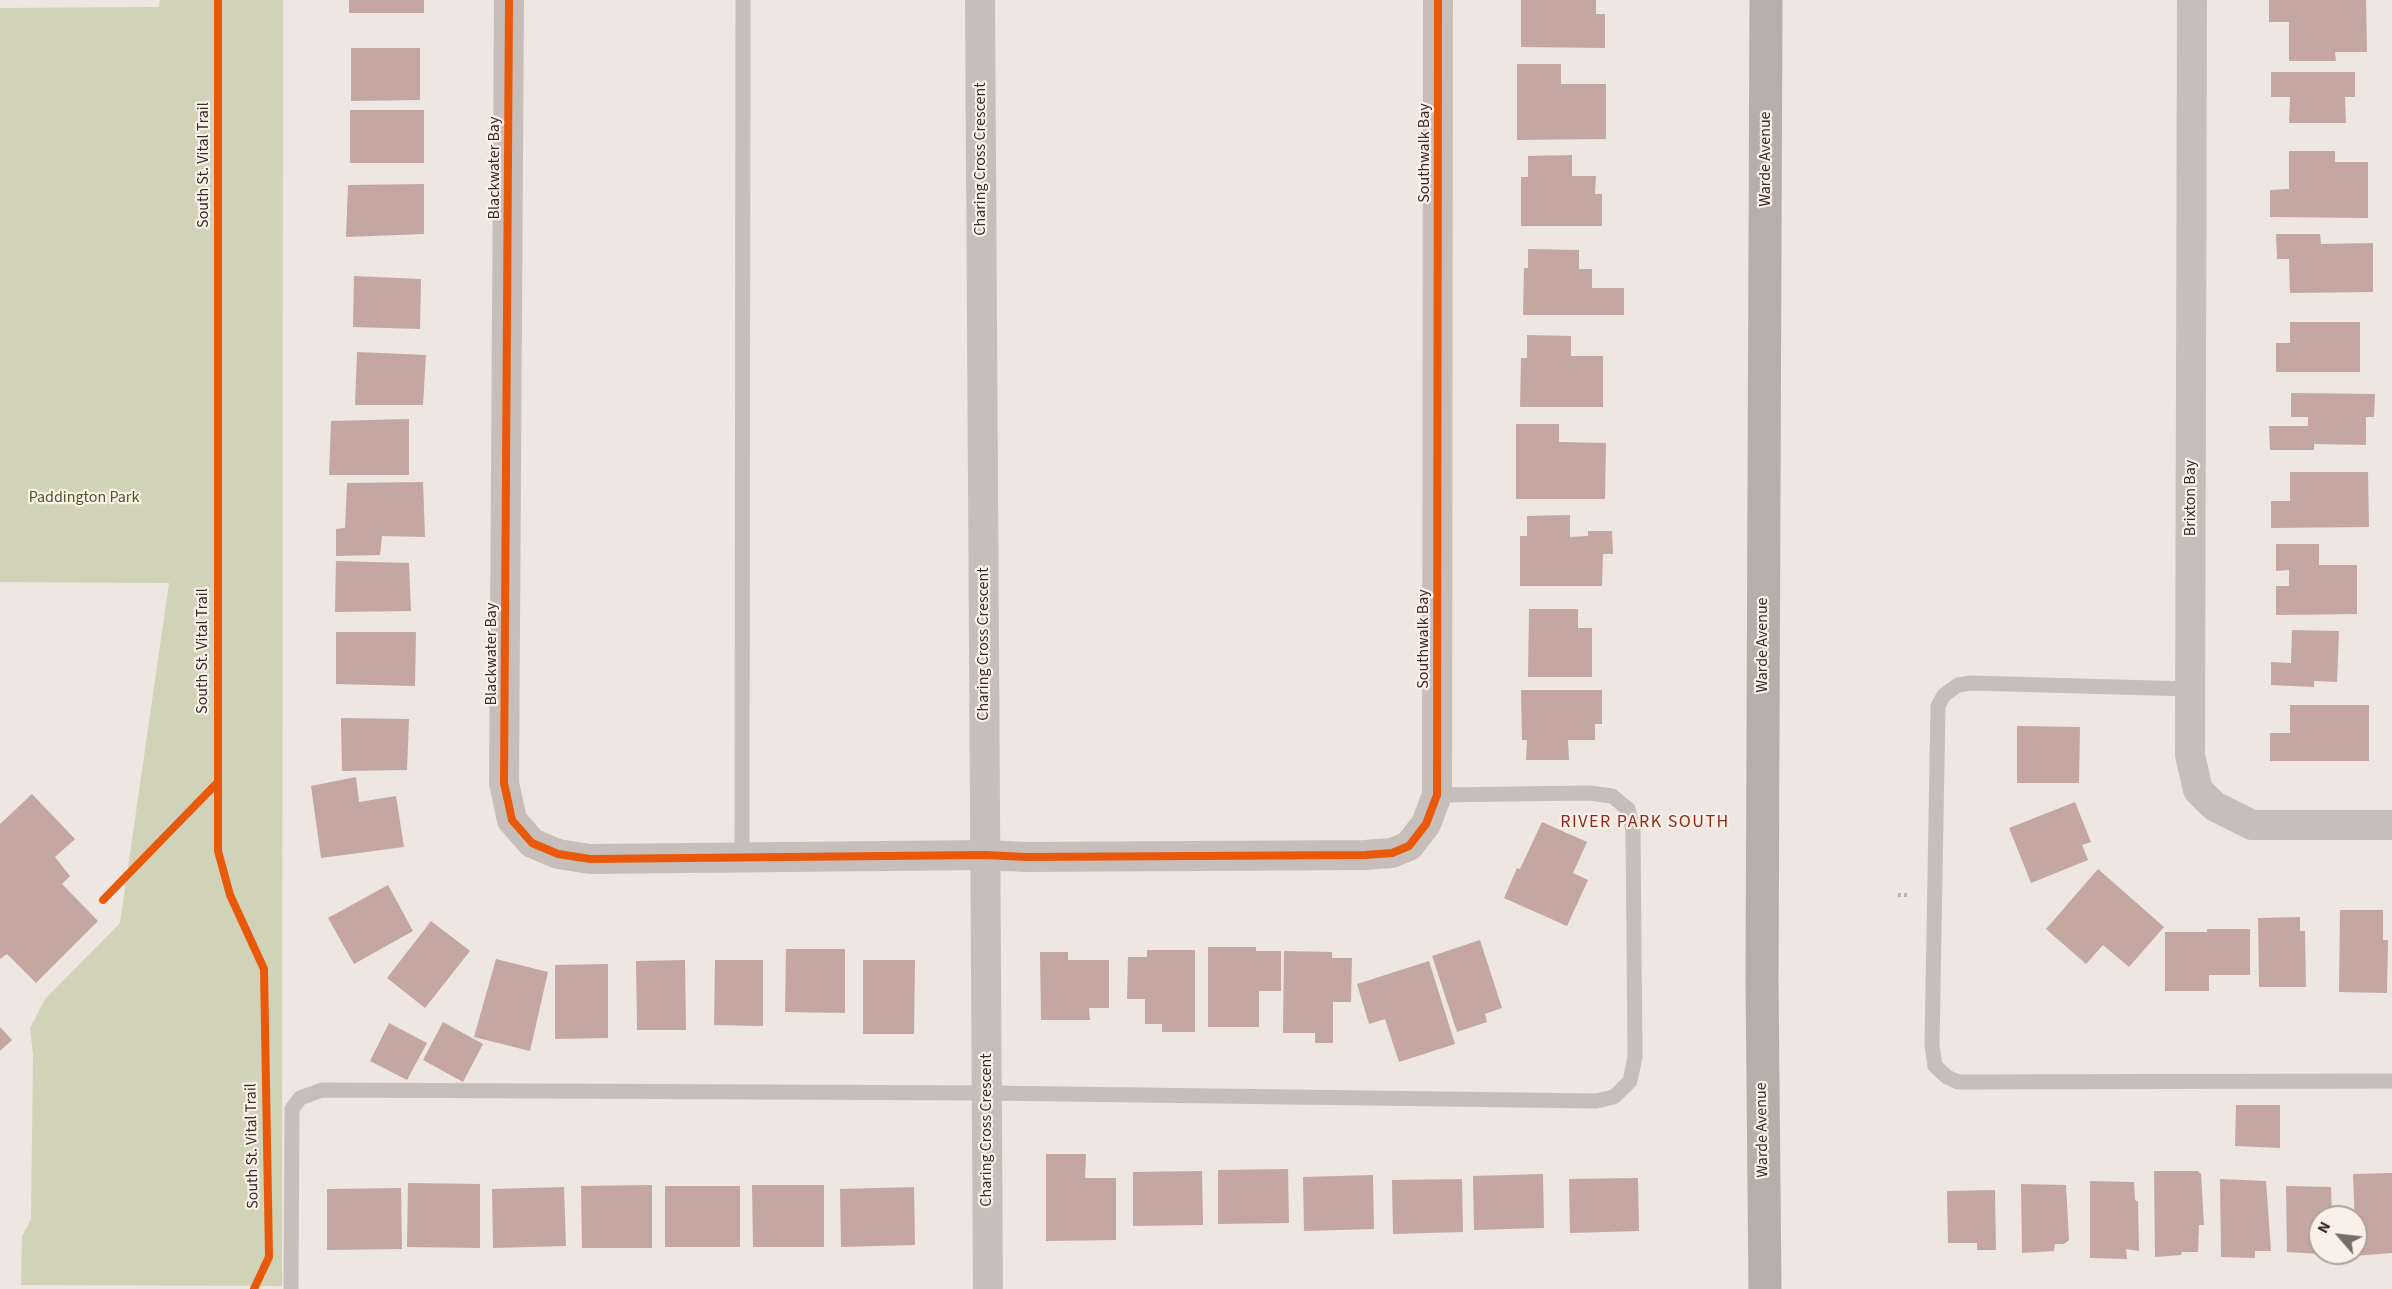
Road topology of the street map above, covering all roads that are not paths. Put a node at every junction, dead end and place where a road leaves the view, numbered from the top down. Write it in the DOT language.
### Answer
graph roads {
  1 [pos="509,0"];
  2 [pos="743,0"];
  3 [pos="980,0"];
  4 [pos="1438,0"];
  5 [pos="1767,0"];
  6 [pos="2192,0"];
  7 [pos="2190,689"];
  8 [pos="1437,795"];
  9 [pos="2392,825"];
  10 [pos="986,855"];
  11 [pos="742,856"];
  12 [pos="2392,1081"];
  13 [pos="987,1093"];
  14 [pos="291,1289"];
  15 [pos="988,1289"];
  16 [pos="1765,1289"];
  1 -- 11 [label="street, Blackwater Bay"];
  2 -- 11 [label="lane"];
  3 -- 10 [label="street, Charing Cross Crescent"];
  4 -- 8 [label="street, Southwalk Bay"];
  5 -- 16 [label="main road, Warde Avenue"];
  6 -- 7 [label="street, Brixton Bay"];
  7 -- 9 [label="street, Brixton Bay"];
  7 -- 12 [label="lane"];
  8 -- 10 [label="street, Southwalk Bay"];
  8 -- 13 [label="lane"];
  10 -- 11 [label="street, Blackwater Bay"];
  10 -- 13 [label="street, Charing Cross Crescent"];
  13 -- 14 [label="lane"];
  13 -- 15 [label="street, Charing Cross Crescent"];
}
